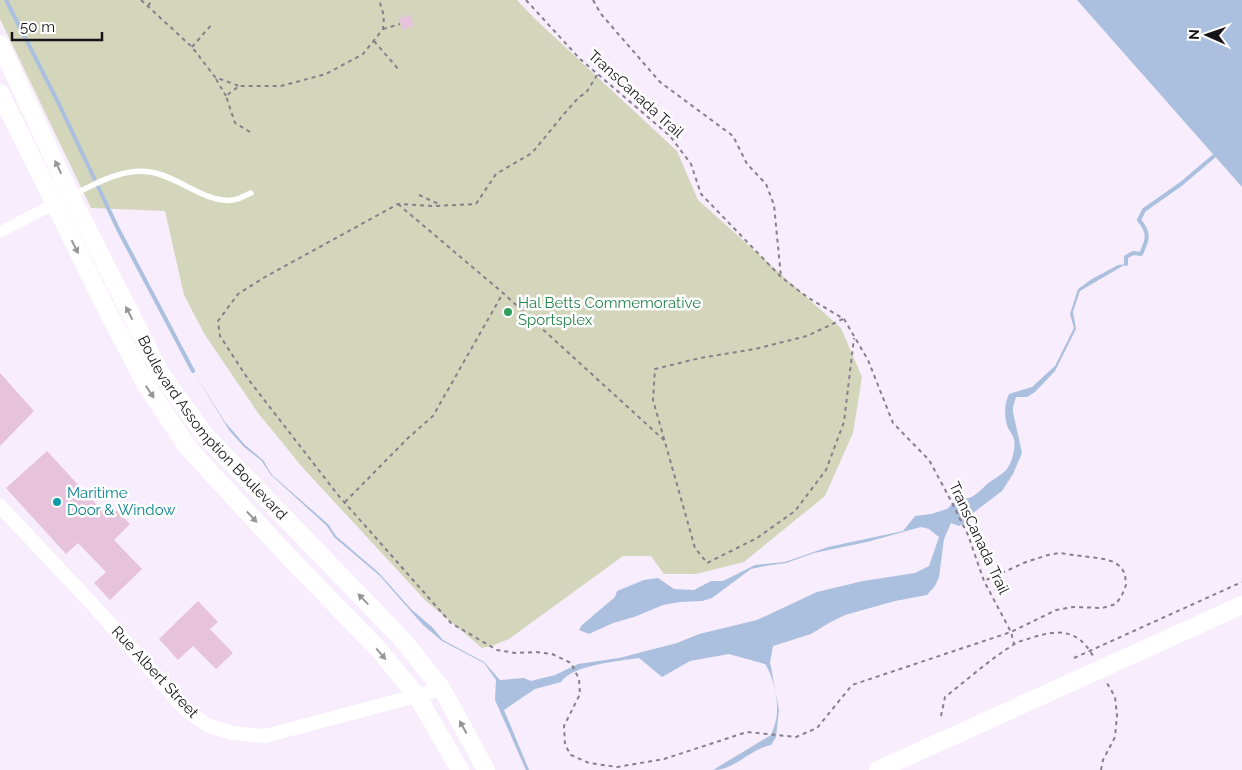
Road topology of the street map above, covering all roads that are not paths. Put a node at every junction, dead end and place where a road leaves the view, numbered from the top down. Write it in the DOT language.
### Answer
graph roads {
  1 [pos="0,44"];
  2 [pos="0,93"];
  3 [pos="251,192"];
  4 [pos="72,196"];
  5 [pos="54,204"];
  6 [pos="0,232"];
  7 [pos="0,506"];
  8 [pos="1242,605"];
  9 [pos="442,689"];
  10 [pos="417,696"];
  11 [pos="460,770"];
  12 [pos="486,770"];
  13 [pos="878,770"];
  4 -- 1 [label="main road, Boulevard Assomption Boulevard, one-way"];
  2 -- 5 [label="main road, Boulevard Assomption Boulevard"];
  3 -- 4 [label="lane"];
  4 -- 5 [label="street"];
  9 -- 4 [label="main road, Boulevard Assomption Boulevard, one-way"];
  5 -- 6 [label="street"];
  5 -- 10 [label="main road, Boulevard Assomption Boulevard, one-way"];
  7 -- 10 [label="street, Rue Albert Street"];
  8 -- 13 [label="main road"];
  9 -- 10 [label="street, Rue Albert Street"];
  12 -- 9 [label="main road, Boulevard Assomption Boulevard, one-way"];
  10 -- 11 [label="main road, Boulevard Assomption Boulevard"];
}
